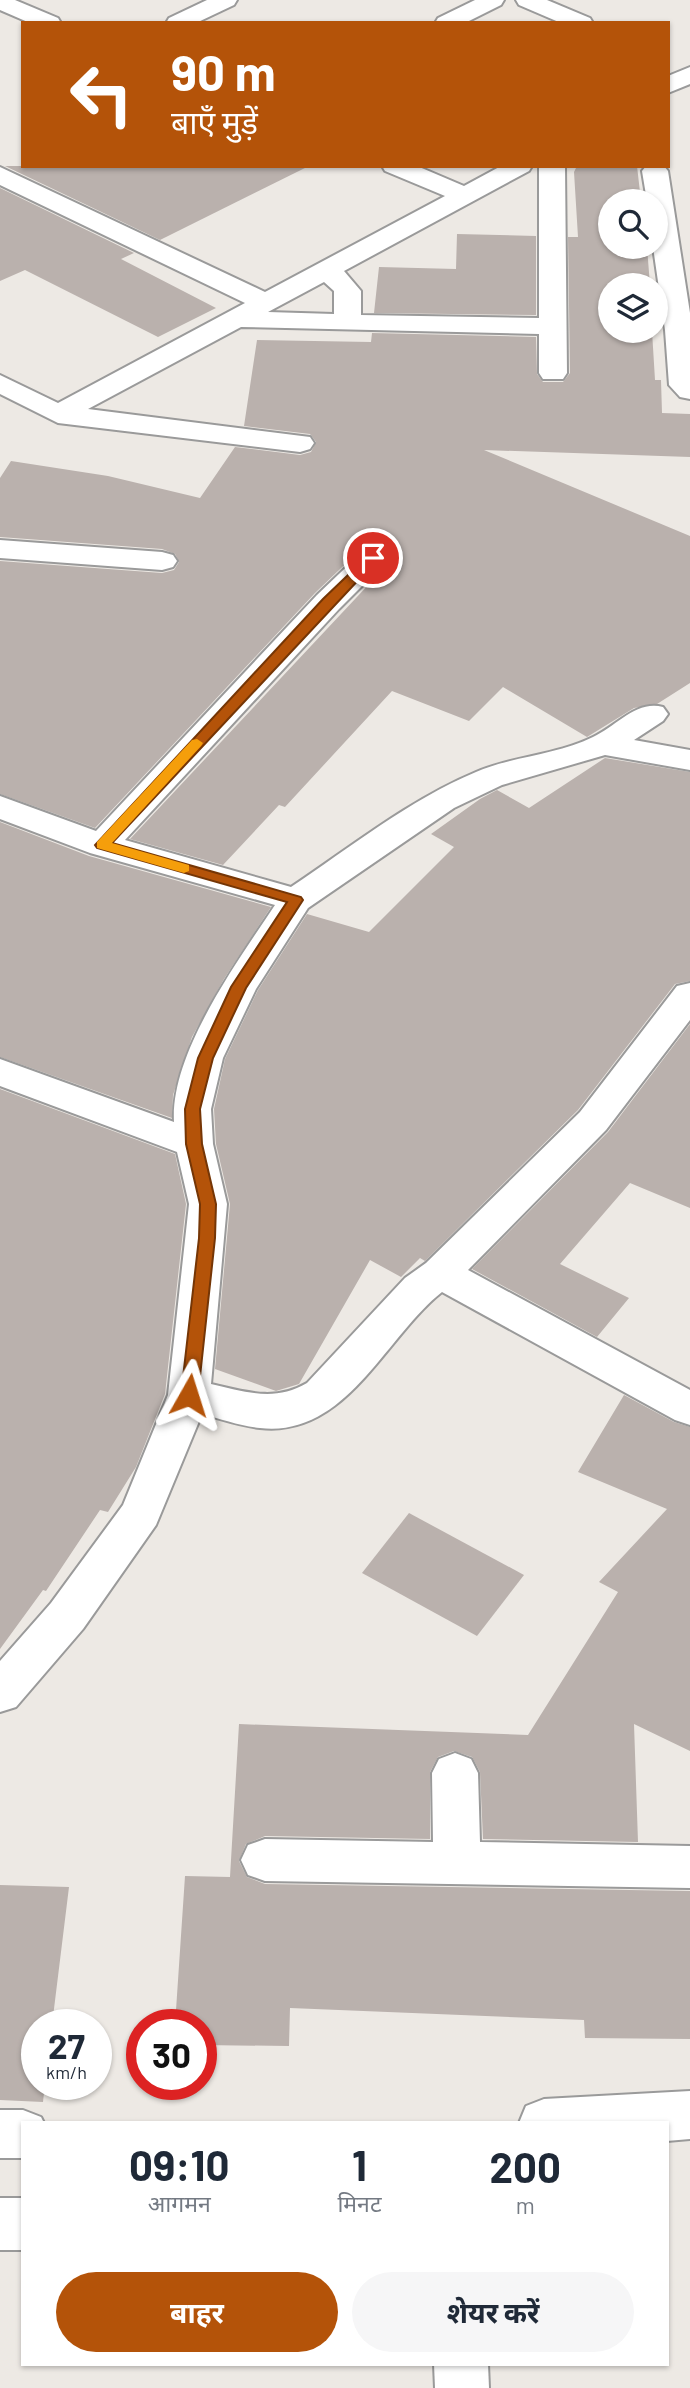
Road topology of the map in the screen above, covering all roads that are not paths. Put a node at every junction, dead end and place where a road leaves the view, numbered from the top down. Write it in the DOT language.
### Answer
graph roads {
  1 [pos="226,0"];
  2 [pos="493,0"];
  3 [pos="527,0"];
  4 [pos="0,2"];
  5 [pos="45,21"];
  6 [pos="181,21"];
  7 [pos="450,21"];
  8 [pos="577,21"];
  9 [pos="670,60"];
  10 [pos="685,76"];
  11 [pos="399,168"];
  12 [pos="516,168"];
  13 [pos="552,168"];
  14 [pos="654,171"];
  15 [pos="0,175"];
  16 [pos="465,195"];
  17 [pos="324,270"];
  18 [pos="264,302"];
  19 [pos="234,318"];
  20 [pos="347,323"];
  21 [pos="552,326"];
  22 [pos="684,328"];
  23 [pos="553,373"];
  24 [pos="0,383"];
  25 [pos="690,391"];
  26 [pos="58,414"];
  27 [pos="300,443"];
  28 [pos="0,549"];
  29 [pos="373,558"];
  30 [pos="162,561"];
  31 [pos="652,714"];
  32 [pos="604,745"];
  33 [pos="690,760"];
  34 [pos="0,807"];
  35 [pos="102,845"];
  36 [pos="296,900"];
  37 [pos="690,995"];
  38 [pos="0,1072"];
  39 [pos="194,1144"];
  40 [pos="440,1273"];
  41 [pos="189,1395"];
  42 [pos="690,1409"];
  43 [pos="0,1693"];
  44 [pos="455,1773"];
  45 [pos="265,1860"];
  46 [pos="457,1864"];
  47 [pos="690,1867"];
  48 [pos="690,2115"];
  49 [pos="580,2121"];
  50 [pos="0,2134"];
  51 [pos="21,2134"];
  52 [pos="0,2224"];
  53 [pos="21,2224"];
  54 [pos="461,2366"];
  55 [pos="462,2388"];
  1 -- 6 [label="street"];
  2 -- 7 [label="street"];
  3 -- 8 [label="street"];
  4 -- 5 [label="street"];
  9 -- 10 [label="street"];
  11 -- 16 [label="street"];
  12 -- 16 [label="street"];
  13 -- 21 [label="street"];
  14 -- 22 [label="street"];
  15 -- 18 [label="street"];
  16 -- 17 [label="street"];
  17 -- 18 [label="street"];
  17 -- 20 [label="street"];
  18 -- 19 [label="street"];
  19 -- 20 [label="street"];
  19 -- 26 [label="street"];
  20 -- 21 [label="street"];
  21 -- 23 [label="street"];
  22 -- 25 [label="street"];
  24 -- 26 [label="street"];
  26 -- 27 [label="street"];
  28 -- 30 [label="street"];
  29 -- 35 [label="street"];
  31 -- 32 [label="street"];
  32 -- 33 [label="street"];
  32 -- 36 [label="street"];
  34 -- 35 [label="street"];
  35 -- 36 [label="street"];
  36 -- 39 [label="street"];
  37 -- 40 [label="street"];
  38 -- 39 [label="street"];
  39 -- 41 [label="street"];
  40 -- 41 [label="street"];
  40 -- 42 [label="street"];
  41 -- 43 [label="street"];
  44 -- 46 [label="street"];
  45 -- 46 [label="street"];
  46 -- 47 [label="street"];
  48 -- 49 [label="street"];
  50 -- 51 [label="street"];
  52 -- 53 [label="street"];
  54 -- 55 [label="street"];
}
